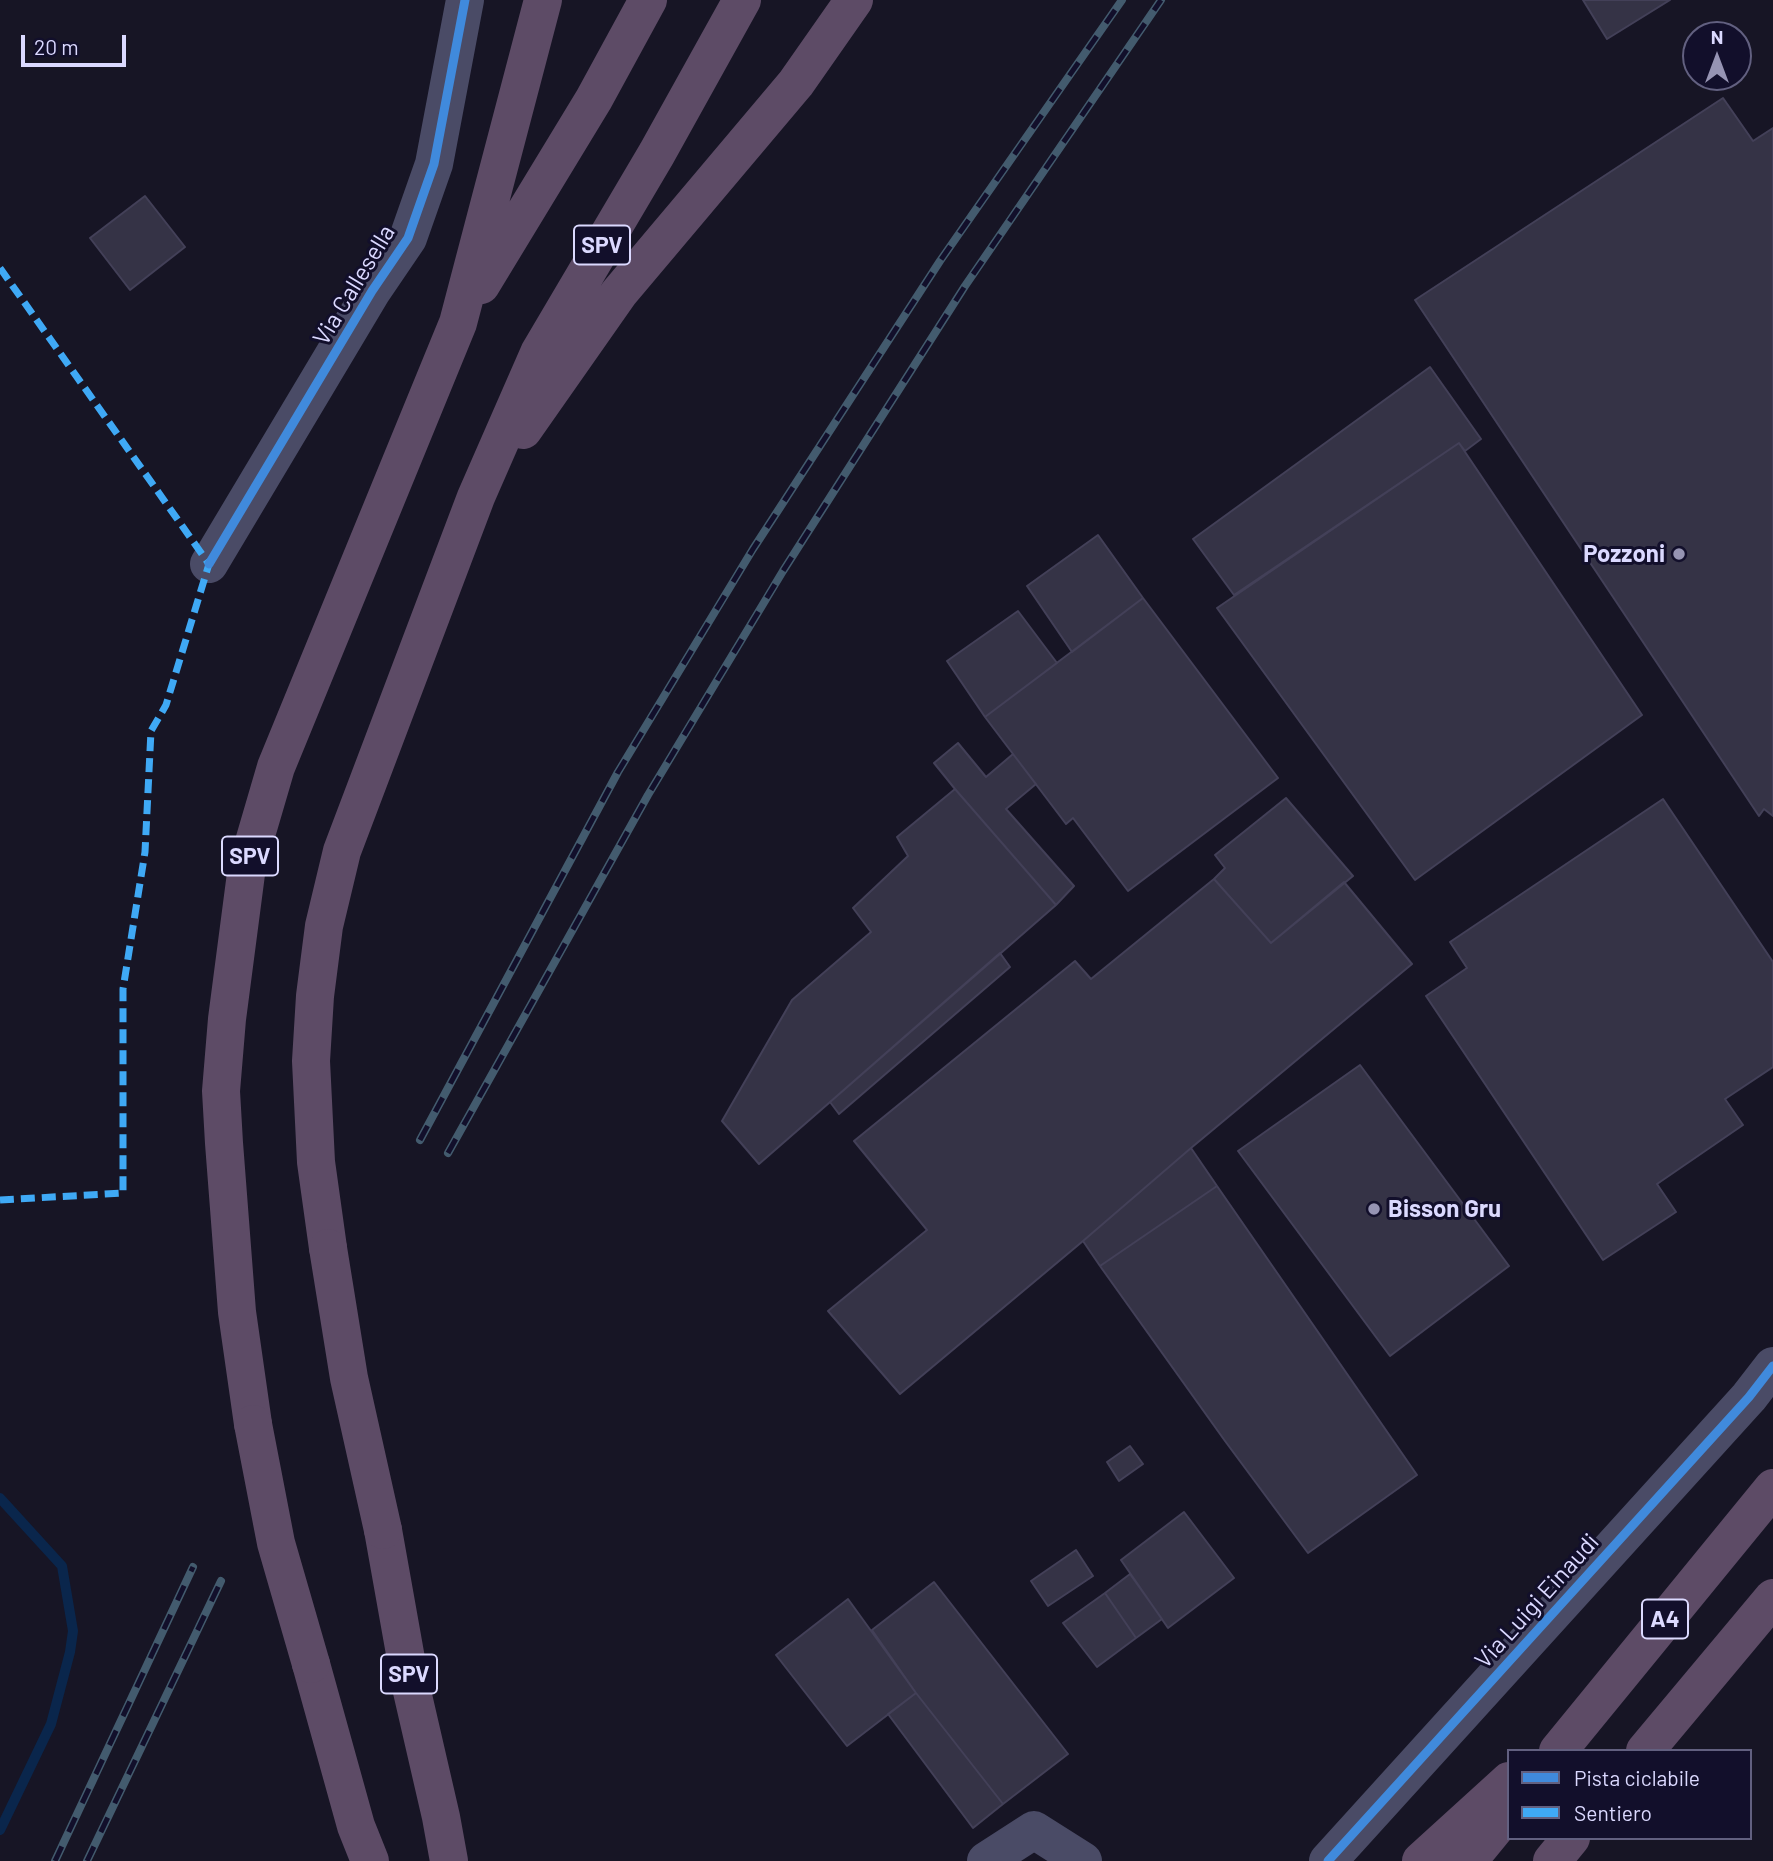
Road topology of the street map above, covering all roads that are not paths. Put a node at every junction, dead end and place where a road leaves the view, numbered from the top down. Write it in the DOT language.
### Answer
graph roads {
  1 [pos="465,0"];
  2 [pos="543,0"];
  3 [pos="648,0"];
  4 [pos="742,0"];
  5 [pos="855,0"];
  6 [pos="458,323"];
  7 [pos="476,497"];
  8 [pos="209,564"];
  9 [pos="1773,1366"];
  10 [pos="1773,1488"];
  11 [pos="1773,1598"];
  12 [pos="1594,1706"];
  13 [pos="1545,1749"];
  14 [pos="1560,1749"];
  15 [pos="1647,1749"];
  16 [pos="1507,1783"];
  17 [pos="1507,1813"];
  18 [pos="441,1817"];
  19 [pos="1569,1840"];
  20 [pos="1587,1840"];
  21 [pos="358,1843"];
  22 [pos="370,1861"];
  23 [pos="449,1861"];
  24 [pos="466,1861"];
  25 [pos="986,1861"];
  26 [pos="1083,1861"];
  27 [pos="1328,1861"];
  28 [pos="1421,1861"];
  29 [pos="1468,1861"];
  30 [pos="1552,1861"];
  31 [pos="1576,1861"];
  1 -- 8 [label="street, Via Callesella"];
  2 -- 6 [label="highway"];
  3 -- 6 [label="highway, SPV"];
  4 -- 7 [label="highway, SPV"];
  5 -- 7 [label="highway"];
  6 -- 21 [label="highway, SPV, bridge"];
  7 -- 18 [label="highway, SPV, bridge"];
  9 -- 27 [label="street, Via Luigi Einaudi"];
  10 -- 12 [label="highway, A4"];
  11 -- 15 [label="highway"];
  12 -- 13 [label="highway"];
  12 -- 14 [label="highway, A4"];
  16 -- 28 [label="highway"];
  17 -- 29 [label="highway"];
  18 -- 23 [label="highway"];
  18 -- 24 [label="highway"];
  19 -- 30 [label="highway"];
  20 -- 31 [label="highway"];
  21 -- 22 [label="highway"];
  25 -- 26 [label="street"];
}
